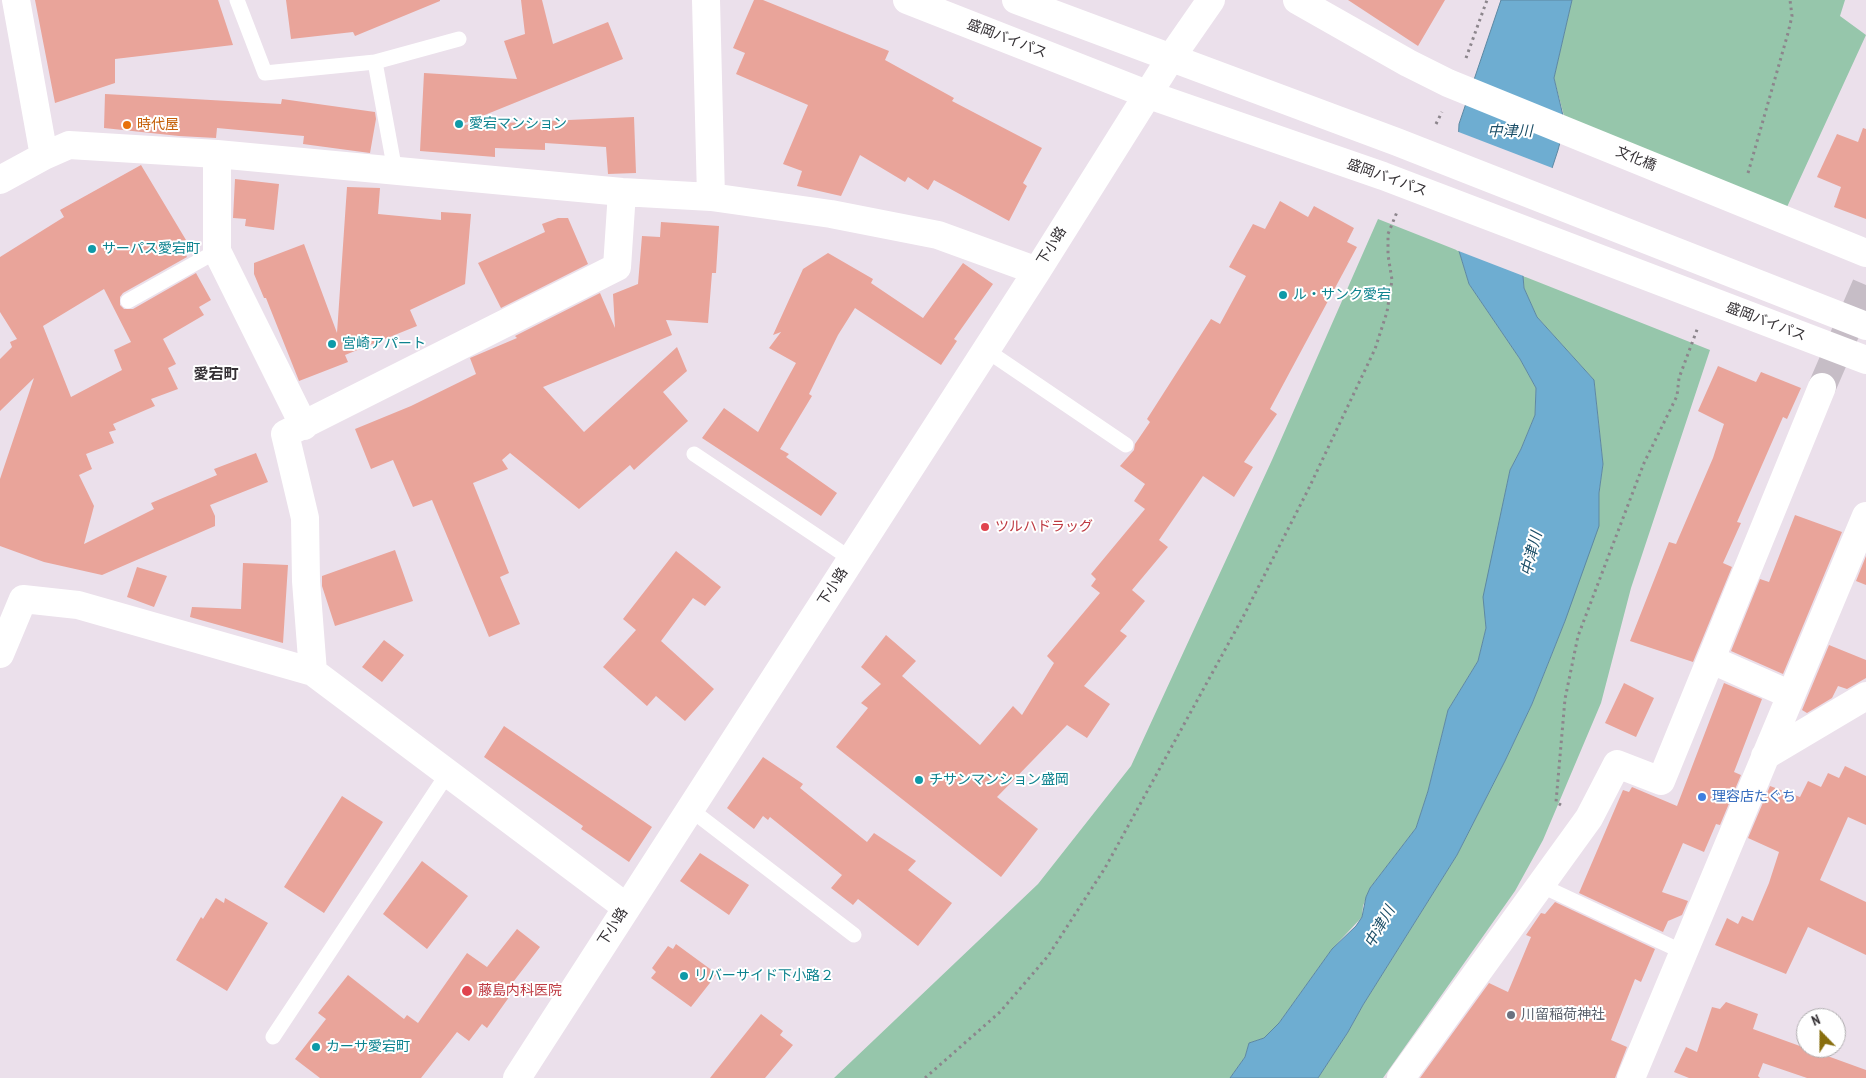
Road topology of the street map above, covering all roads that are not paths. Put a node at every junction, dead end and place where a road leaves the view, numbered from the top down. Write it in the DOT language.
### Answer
graph roads {
  1 [pos="16,0"];
  2 [pos="238,0"];
  3 [pos="706,0"];
  4 [pos="907,0"];
  5 [pos="1016,0"];
  6 [pos="1211,0"];
  7 [pos="1297,0"];
  8 [pos="459,39"];
  9 [pos="1170,59"];
  10 [pos="375,62"];
  11 [pos="1148,95"];
  12 [pos="217,154"];
  13 [pos="44,156"];
  14 [pos="396,170"];
  15 [pos="0,180"];
  16 [pos="622,192"];
  17 [pos="711,197"];
  18 [pos="217,252"];
  19 [pos="1866,253"];
  20 [pos="1037,271"];
  21 [pos="128,301"];
  22 [pos="1866,326"];
  23 [pos="986,350"];
  24 [pos="1866,360"];
  25 [pos="1822,387"];
  26 [pos="304,426"];
  27 [pos="1126,445"];
  28 [pos="694,454"];
  29 [pos="1866,516"];
  30 [pos="851,559"];
  31 [pos="0,654"];
  32 [pos="1712,660"];
  33 [pos="313,672"];
  34 [pos="1791,695"];
  35 [pos="1866,696"];
  36 [pos="1765,756"];
  37 [pos="448,774"];
  38 [pos="690,809"];
  39 [pos="1540,885"];
  40 [pos="626,907"];
  41 [pos="854,935"];
  42 [pos="1683,952"];
  43 [pos="273,1037"];
  44 [pos="517,1078"];
  45 [pos="1402,1078"];
  46 [pos="1631,1078"];
  1 -- 13 [label="main road"];
  2 -- 10 [label="lane"];
  3 -- 17 [label="main road"];
  4 -- 11 [label="main road, 盛岡バイパス"];
  5 -- 9 [label="main road"];
  6 -- 9 [label="main road, 下小路"];
  7 -- 19 [label="main road, 文化橋"];
  8 -- 10 [label="lane"];
  9 -- 11 [label="main road, 下小路"];
  9 -- 22 [label="main road"];
  10 -- 14 [label="lane"];
  11 -- 20 [label="main road, 下小路"];
  11 -- 24 [label="main road, 盛岡バイパス"];
  12 -- 13 [label="main road"];
  12 -- 14 [label="main road"];
  12 -- 18 [label="main road"];
  13 -- 15 [label="main road"];
  14 -- 16 [label="main road"];
  16 -- 17 [label="main road"];
  16 -- 26 [label="main road"];
  17 -- 20 [label="main road"];
  18 -- 21 [label="lane"];
  18 -- 26 [label="main road"];
  20 -- 23 [label="main road, 下小路"];
  23 -- 27 [label="lane"];
  23 -- 30 [label="main road, 下小路"];
  25 -- 32 [label="main road"];
  26 -- 33 [label="main road"];
  28 -- 30 [label="lane"];
  29 -- 34 [label="main road"];
  30 -- 38 [label="main road, 下小路"];
  31 -- 33 [label="main road"];
  32 -- 34 [label="main road"];
  32 -- 39 [label="main road"];
  33 -- 37 [label="main road"];
  34 -- 36 [label="main road"];
  35 -- 36 [label="main road"];
  36 -- 42 [label="main road"];
  37 -- 40 [label="main road"];
  37 -- 43 [label="lane"];
  38 -- 40 [label="main road, 下小路"];
  38 -- 41 [label="lane"];
  39 -- 42 [label="lane"];
  39 -- 45 [label="main road"];
  40 -- 44 [label="main road, 下小路"];
  42 -- 46 [label="main road"];
}
